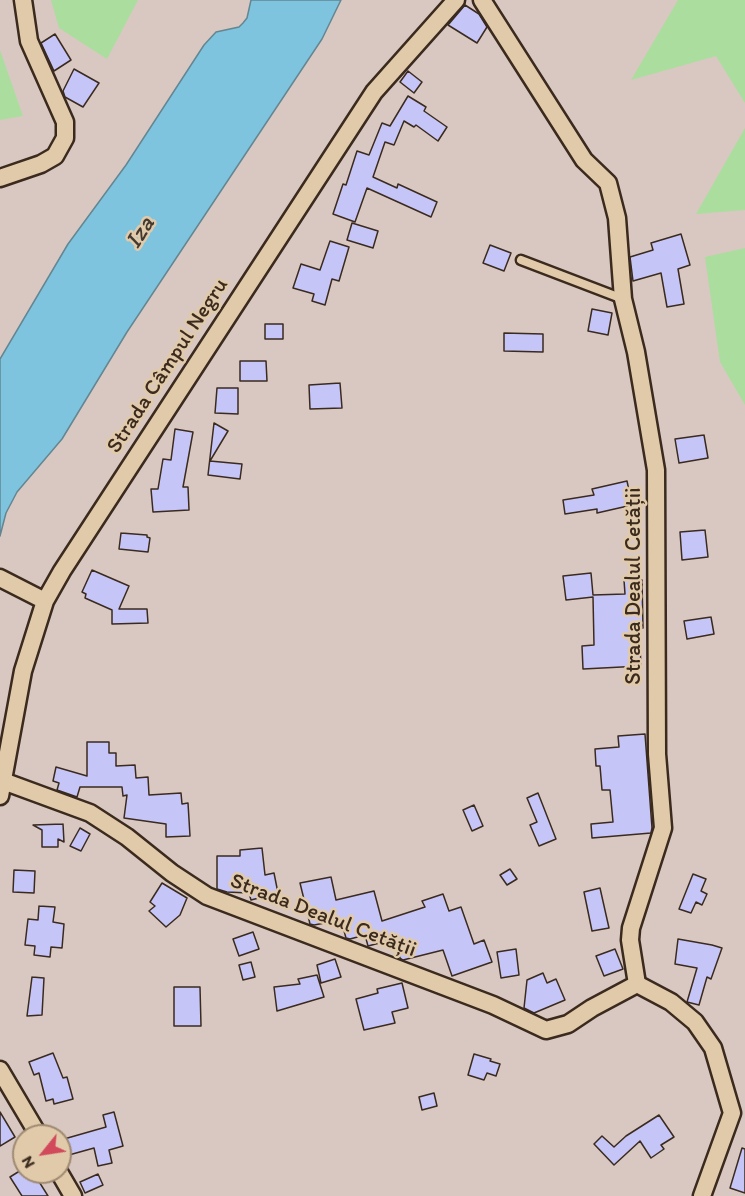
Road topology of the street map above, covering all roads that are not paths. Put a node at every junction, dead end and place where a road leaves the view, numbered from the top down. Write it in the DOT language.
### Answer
graph roads {
  1 [pos="23,0"];
  2 [pos="456,0"];
  3 [pos="482,0"];
  4 [pos="0,178"];
  5 [pos="521,260"];
  6 [pos="623,299"];
  7 [pos="0,578"];
  8 [pos="45,601"];
  9 [pos="2,789"];
  10 [pos="637,984"];
  11 [pos="0,1070"];
  12 [pos="32,1124"];
  13 [pos="702,1196"];
  1 -- 4 [label="street"];
  2 -- 8 [label="street, Strada Câmpul Negru"];
  3 -- 6 [label="street, Strada Dealul Cetății"];
  5 -- 6 [label="lane"];
  6 -- 10 [label="street, Strada Dealul Cetății"];
  7 -- 8 [label="street"];
  8 -- 9 [label="street, Strada Câmpul Negru"];
  9 -- 10 [label="street, Strada Dealul Cetății"];
  10 -- 13 [label="street"];
  11 -- 12 [label="street"];
}
